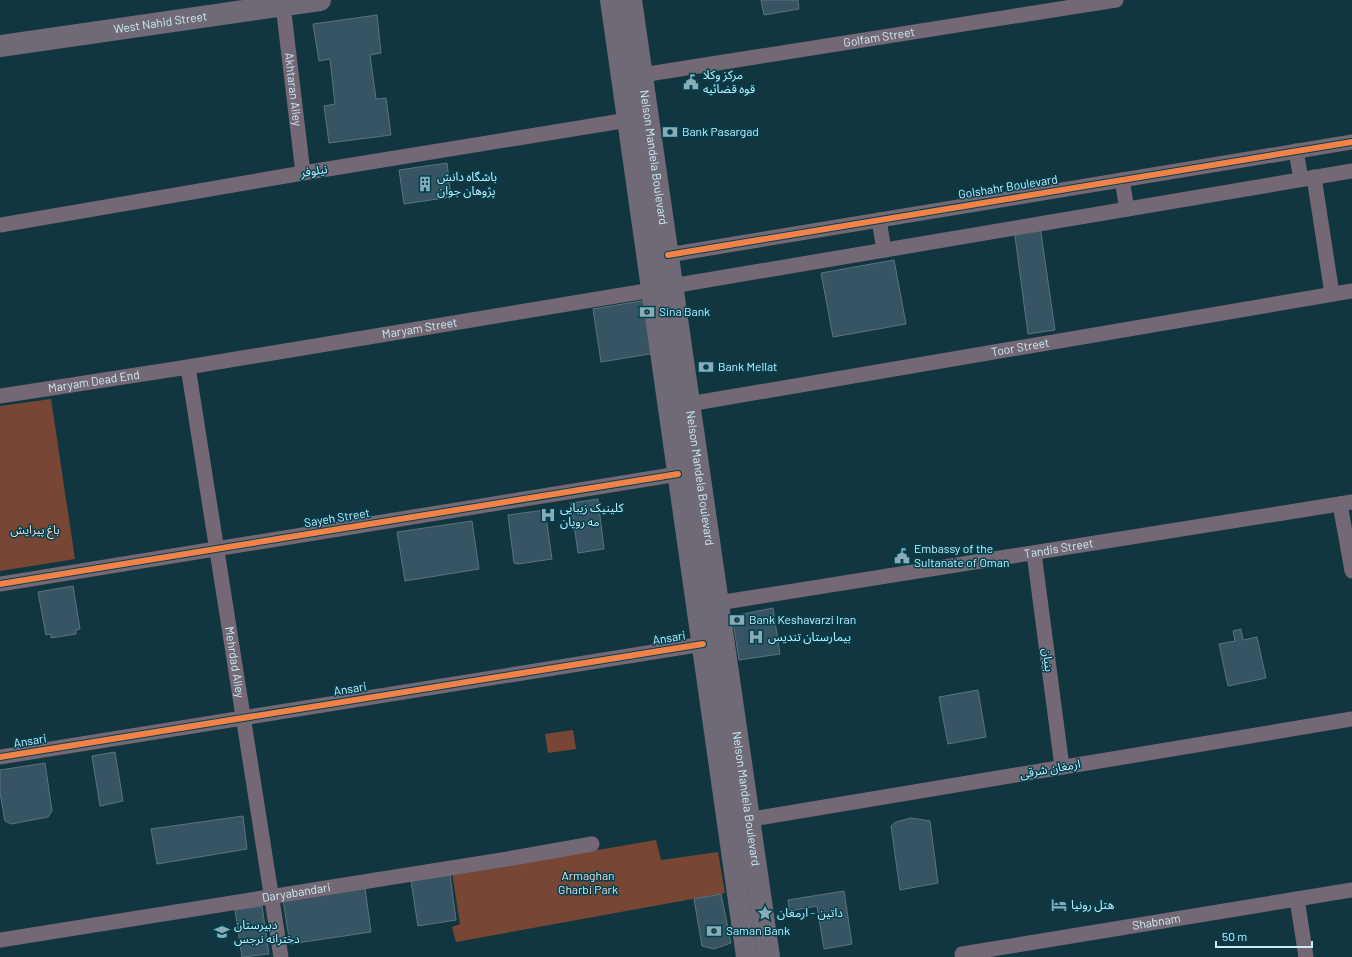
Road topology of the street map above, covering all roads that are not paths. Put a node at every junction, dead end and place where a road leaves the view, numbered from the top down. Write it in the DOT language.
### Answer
graph roads {
  1 [pos="320,0"];
  2 [pos="611,0"];
  3 [pos="631,0"];
  4 [pos="1116,0"];
  5 [pos="283,6"];
  6 [pos="0,46"];
  7 [pos="642,75"];
  8 [pos="628,120"];
  9 [pos="1352,142"];
  10 [pos="1296,151"];
  11 [pos="1352,171"];
  12 [pos="303,173"];
  13 [pos="1308,178"];
  14 [pos="1122,180"];
  15 [pos="1127,209"];
  16 [pos="879,220"];
  17 [pos="0,225"];
  18 [pos="884,250"];
  19 [pos="668,255"];
  20 [pos="662,288"];
  21 [pos="1352,291"];
  22 [pos="1332,294"];
  23 [pos="188,367"];
  24 [pos="0,396"];
  25 [pos="689,404"];
  26 [pos="678,474"];
  27 [pos="1346,503"];
  28 [pos="216,549"];
  29 [pos="1034,553"];
  30 [pos="1352,571"];
  31 [pos="0,584"];
  32 [pos="718,603"];
  33 [pos="703,644"];
  34 [pos="243,718"];
  35 [pos="1352,718"];
  36 [pos="0,757"];
  37 [pos="1062,767"];
  38 [pos="739,822"];
  39 [pos="592,844"];
  40 [pos="1352,890"];
  41 [pos="271,897"];
  42 [pos="1297,899"];
  43 [pos="0,940"];
  44 [pos="962,954"];
  45 [pos="281,957"];
  46 [pos="748,957"];
  47 [pos="769,957"];
  48 [pos="1306,957"];
  1 -- 5 [label="main road, West Nahid Street"];
  2 -- 8 [label="main road, Nelson Mandela Boulevard"];
  3 -- 7 [label="main road, Nelson Mandela Boulevard"];
  4 -- 7 [label="street, Golfam Street"];
  5 -- 6 [label="main road, West Nahid Street"];
  5 -- 12 [label="street, Akhtaran Alley"];
  7 -- 19 [label="main road, Nelson Mandela Boulevard"];
  8 -- 12 [label="street, نیلوفر"];
  8 -- 20 [label="main road, Nelson Mandela Boulevard"];
  9 -- 10 [label="street, Golshahr Boulevard"];
  10 -- 13 [label="street"];
  10 -- 14 [label="street, Golshahr Boulevard"];
  11 -- 13 [label="street"];
  12 -- 17 [label="street, نیلوفر"];
  13 -- 15 [label="street"];
  13 -- 22 [label="street"];
  14 -- 15 [label="street"];
  14 -- 16 [label="street, Golshahr Boulevard"];
  15 -- 18 [label="street"];
  16 -- 18 [label="street"];
  16 -- 19 [label="street, Golshahr Boulevard"];
  18 -- 20 [label="street"];
  19 -- 20 [label="main road, Nelson Mandela Boulevard"];
  20 -- 23 [label="street, Maryam Street"];
  20 -- 25 [label="main road, Nelson Mandela Boulevard"];
  20 -- 26 [label="main road, Nelson Mandela Boulevard"];
  21 -- 22 [label="street, Toor Street"];
  22 -- 25 [label="street, Toor Street"];
  23 -- 24 [label="street, Maryam Dead End"];
  23 -- 28 [label="street, Mehrdad Alley"];
  25 -- 32 [label="main road, Nelson Mandela Boulevard"];
  26 -- 28 [label="street, Sayeh Street"];
  26 -- 33 [label="main road, Nelson Mandela Boulevard"];
  27 -- 29 [label="street, Tandis Street"];
  27 -- 30 [label="street"];
  28 -- 31 [label="street, Sayeh Street"];
  28 -- 34 [label="street, Mehrdad Alley"];
  29 -- 32 [label="street, Tandis Street"];
  29 -- 37 [label="street, بنیان"];
  32 -- 38 [label="main road, Nelson Mandela Boulevard"];
  33 -- 34 [label="street, Ansari"];
  33 -- 38 [label="main road, Nelson Mandela Boulevard"];
  34 -- 36 [label="street, Ansari"];
  34 -- 41 [label="street, Mehrdad Alley"];
  35 -- 37 [label="street, ارمغان شرقی"];
  37 -- 38 [label="street, ارمغان شرقی"];
  38 -- 46 [label="main road, Nelson Mandela Boulevard"];
  38 -- 47 [label="main road, Nelson Mandela Boulevard"];
  39 -- 41 [label="street, Daryabandari"];
  40 -- 42 [label="street, Shabnam"];
  41 -- 43 [label="street, Daryabandari"];
  41 -- 45 [label="street, Mehrdad Alley"];
  42 -- 44 [label="street, Shabnam"];
  42 -- 48 [label="street"];
}
